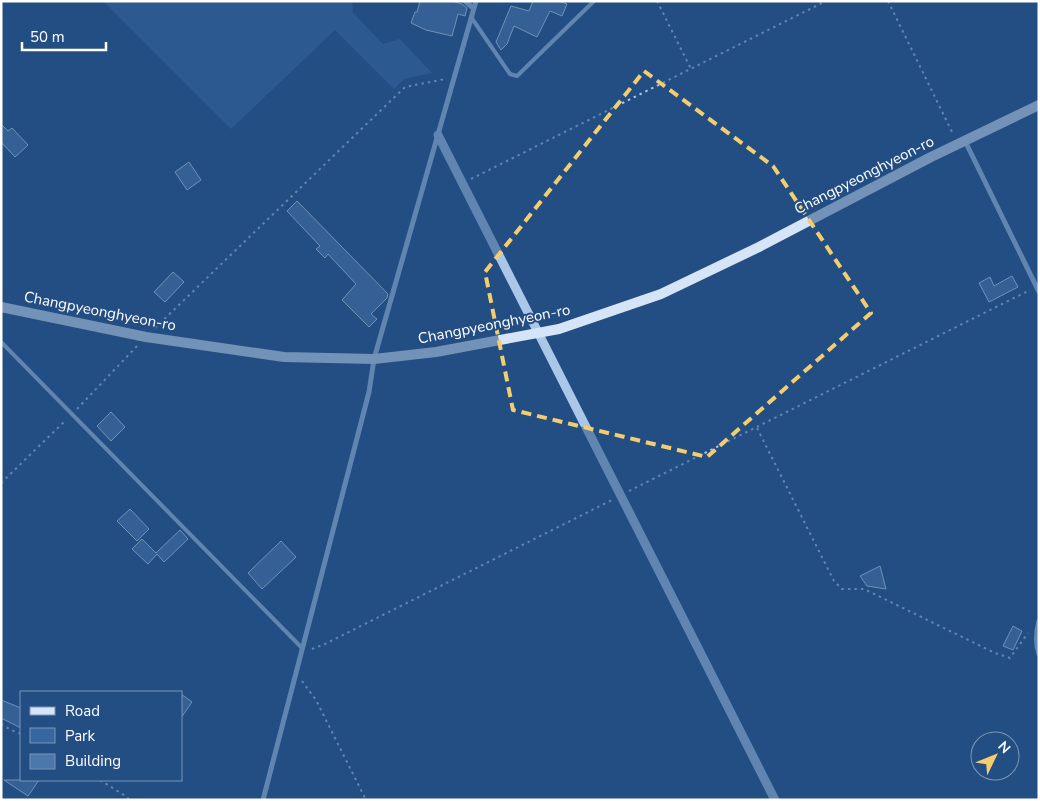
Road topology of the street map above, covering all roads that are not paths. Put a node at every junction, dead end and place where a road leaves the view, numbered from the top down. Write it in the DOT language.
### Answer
graph roads {
  1 [pos="465,1"];
  2 [pos="476,1"];
  3 [pos="594,1"];
  4 [pos="473,8"];
  5 [pos="471,17"];
  6 [pos="1039,105"];
  7 [pos="438,136"];
  8 [pos="961,142"];
  9 [pos="1037,290"];
  10 [pos="1,307"];
  11 [pos="540,333"];
  12 [pos="1,342"];
  13 [pos="374,359"];
  14 [pos="1039,621"];
  15 [pos="302,648"];
  16 [pos="1039,654"];
  17 [pos="263,800"];
  18 [pos="775,800"];
  1 -- 4 [label="street"];
  2 -- 4 [label="street"];
  3 -- 5 [label="lane"];
  4 -- 5 [label="street"];
  5 -- 7 [label="street"];
  6 -- 8 [label="main road, Changpyeonghyeon-ro"];
  7 -- 11 [label="street"];
  7 -- 13 [label="street"];
  8 -- 9 [label="street"];
  8 -- 11 [label="main road, Changpyeonghyeon-ro"];
  10 -- 13 [label="main road, Changpyeonghyeon-ro"];
  11 -- 13 [label="main road, Changpyeonghyeon-ro"];
  11 -- 18 [label="street"];
  12 -- 15 [label="lane"];
  13 -- 15 [label="street"];
  14 -- 16 [label="street"];
  15 -- 17 [label="street"];
}
